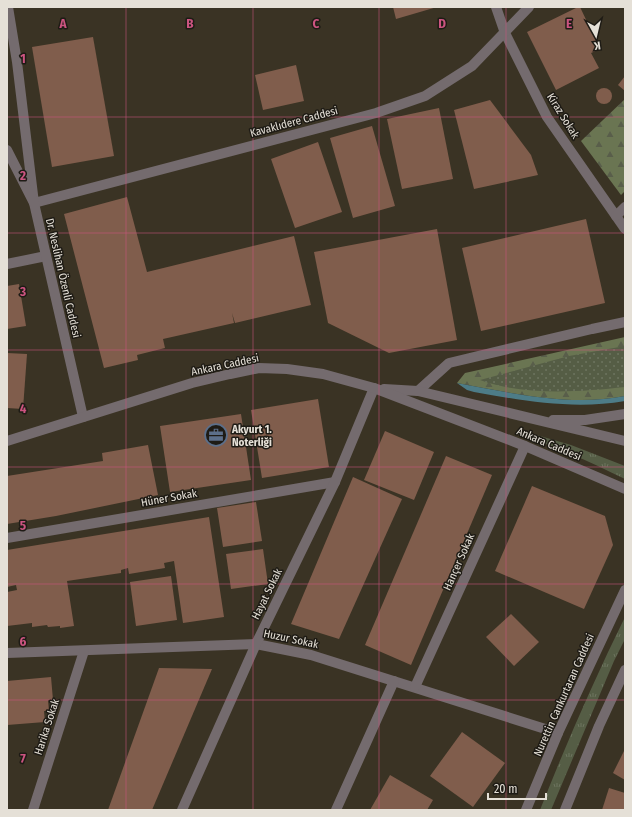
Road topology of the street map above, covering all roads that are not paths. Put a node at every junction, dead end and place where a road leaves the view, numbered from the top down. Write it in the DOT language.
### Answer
graph roads {
  1 [pos="8,7"];
  2 [pos="496,7"];
  3 [pos="529,7"];
  4 [pos="505,33"];
  5 [pos="7,150"];
  6 [pos="34,203"];
  7 [pos="625,207"];
  8 [pos="616,216"];
  9 [pos="625,229"];
  10 [pos="46,256"];
  11 [pos="7,264"];
  12 [pos="625,322"];
  13 [pos="374,388"];
  14 [pos="418,391"];
  15 [pos="625,414"];
  16 [pos="83,417"];
  17 [pos="538,420"];
  18 [pos="7,441"];
  19 [pos="625,441"];
  20 [pos="525,446"];
  21 [pos="335,482"];
  22 [pos="625,489"];
  23 [pos="7,538"];
  24 [pos="625,590"];
  25 [pos="256,644"];
  26 [pos="84,651"];
  27 [pos="7,654"];
  28 [pos="625,670"];
  29 [pos="394,681"];
  30 [pos="415,687"];
  31 [pos="558,734"];
  32 [pos="33,810"];
  33 [pos="182,810"];
  34 [pos="336,810"];
  35 [pos="526,810"];
  36 [pos="565,810"];
  1 -- 6 [label="street"];
  2 -- 4 [label="street, Kiraz Sokak"];
  3 -- 4 [label="street, Kavaklıdere Caddesi"];
  4 -- 6 [label="street, Kavaklıdere Caddesi"];
  4 -- 8 [label="street, Kiraz Sokak"];
  5 -- 6 [label="street, Dr. Neslihan Özenli Caddesi"];
  6 -- 10 [label="street, Dr. Neslihan Özenli Caddesi"];
  7 -- 8 [label="street"];
  8 -- 9 [label="street, Kiraz Sokak"];
  10 -- 11 [label="street"];
  10 -- 16 [label="street, Dr. Neslihan Özenli Caddesi"];
  12 -- 14 [label="street"];
  13 -- 14 [label="street, Ankara Caddesi"];
  13 -- 16 [label="street, Ankara Caddesi"];
  13 -- 20 [label="street, Ankara Caddesi"];
  13 -- 21 [label="street, Hayat Sokak"];
  14 -- 17 [label="street, Ankara Caddesi"];
  15 -- 17 [label="street, Ankara Caddesi"];
  16 -- 18 [label="street, Ankara Caddesi"];
  17 -- 19 [label="street, Ankara Caddesi"];
  20 -- 22 [label="street, Ankara Caddesi"];
  20 -- 30 [label="street, Hançer Sokak"];
  21 -- 23 [label="street, Hüner Sokak"];
  21 -- 25 [label="street, Hayat Sokak"];
  24 -- 31 [label="street, Nurettin Cankurtaran Caddesi"];
  25 -- 26 [label="street, Huzur Sokak"];
  25 -- 29 [label="street, Huzur Sokak"];
  25 -- 33 [label="street, Hayat Sokak"];
  26 -- 27 [label="street, Huzur Sokak"];
  26 -- 32 [label="street, Harika Sokak"];
  28 -- 36 [label="street"];
  29 -- 30 [label="street, Huzur Sokak"];
  29 -- 34 [label="street"];
  30 -- 31 [label="street, Huzur Sokak"];
  31 -- 35 [label="street, Nurettin Cankurtaran Caddesi"];
}
